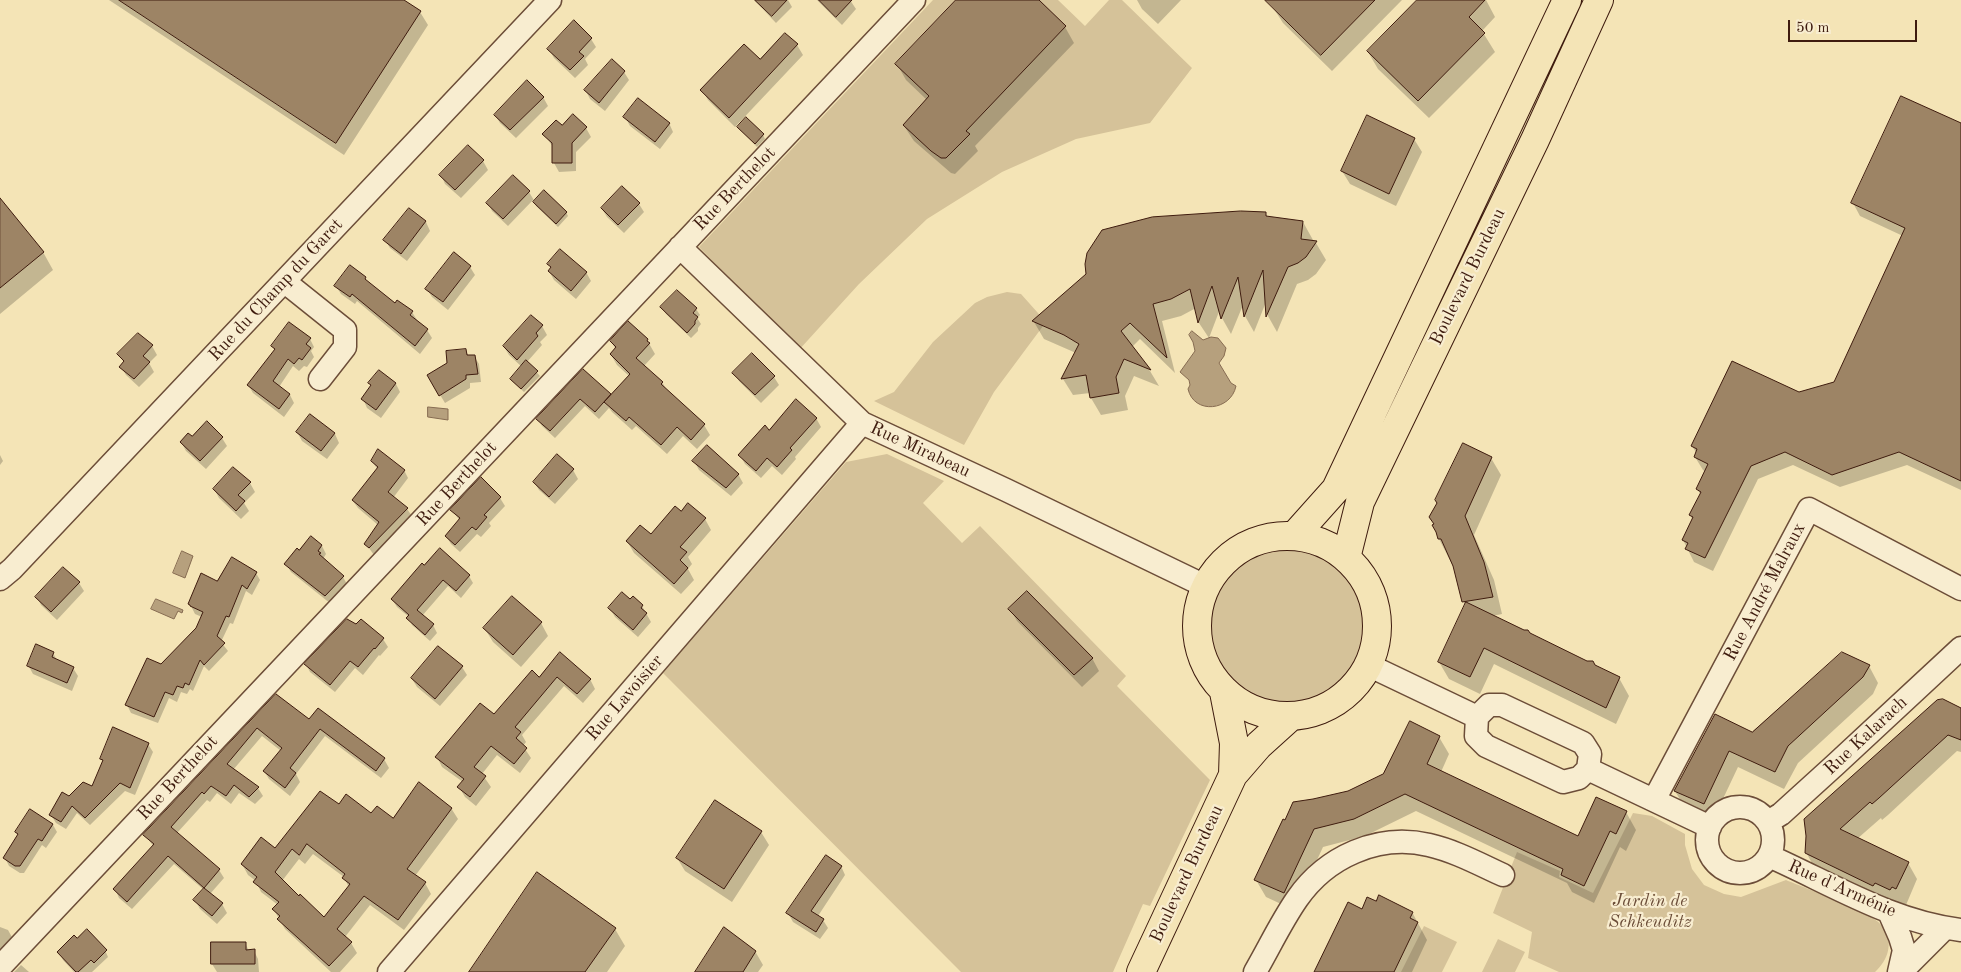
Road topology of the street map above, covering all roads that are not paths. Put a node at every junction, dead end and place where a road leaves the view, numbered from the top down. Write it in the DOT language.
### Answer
graph roads {
  1 [pos="550,0"];
  2 [pos="914,0"];
  3 [pos="1568,0"];
  4 [pos="1599,0"];
  5 [pos="680,247"];
  6 [pos="285,282"];
  7 [pos="320,379"];
  8 [pos="862,423"];
  9 [pos="1294,536"];
  10 [pos="1346,558"];
  11 [pos="0,578"];
  12 [pos="1205,586"];
  13 [pos="1961,589"];
  14 [pos="1961,648"];
  15 [pos="1368,665"];
  16 [pos="1224,692"];
  17 [pos="1290,717"];
  18 [pos="1477,717"];
  19 [pos="1588,769"];
  20 [pos="1233,775"];
  21 [pos="1654,800"];
  22 [pos="1768,822"];
  23 [pos="1710,827"];
  24 [pos="1769,856"];
  25 [pos="1503,875"];
  26 [pos="1889,912"];
  27 [pos="1944,927"];
  28 [pos="0,967"];
  29 [pos="389,972"];
  30 [pos="1141,972"];
  31 [pos="1255,972"];
  32 [pos="1900,972"];
  1 -- 6 [label="street, Rue du Champ du Garet"];
  2 -- 5 [label="street, Rue Berthelot"];
  3 -- 9 [label="main road, Boulevard Burdeau"];
  4 -- 10 [label="main road, Boulevard Burdeau"];
  5 -- 8 [label="street, Rue Mirabeau"];
  5 -- 28 [label="street, Rue Berthelot"];
  6 -- 7 [label="street"];
  6 -- 11 [label="street, Rue du Champ du Garet"];
  8 -- 12 [label="street, Rue Mirabeau"];
  8 -- 29 [label="street, Rue Lavoisier"];
  9 -- 10 [label="main road"];
  9 -- 12 [label="main road"];
  10 -- 15 [label="main road"];
  12 -- 16 [label="main road"];
  13 -- 21 [label="street, Rue André Malraux"];
  14 -- 22 [label="street, Rue Kalarach"];
  15 -- 17 [label="main road"];
  15 -- 18 [label="street"];
  16 -- 17 [label="main road"];
  16 -- 20 [label="main road, Boulevard Burdeau"];
  17 -- 20 [label="main road, Boulevard Burdeau"];
  18 -- 19 [label="street"];
  18 -- 19 [label="street"];
  19 -- 21 [label="street"];
  20 -- 30 [label="main road, Boulevard Burdeau"];
  21 -- 23 [label="street"];
  22 -- 23 [label="street"];
  22 -- 24 [label="street"];
  23 -- 24 [label="street"];
  24 -- 26 [label="street, Rue d'Arménie"];
  25 -- 31 [label="street"];
  26 -- 27 [label="street, Rue d'Arménie"];
  26 -- 32 [label="street"];
  27 -- 32 [label="street"];
}
